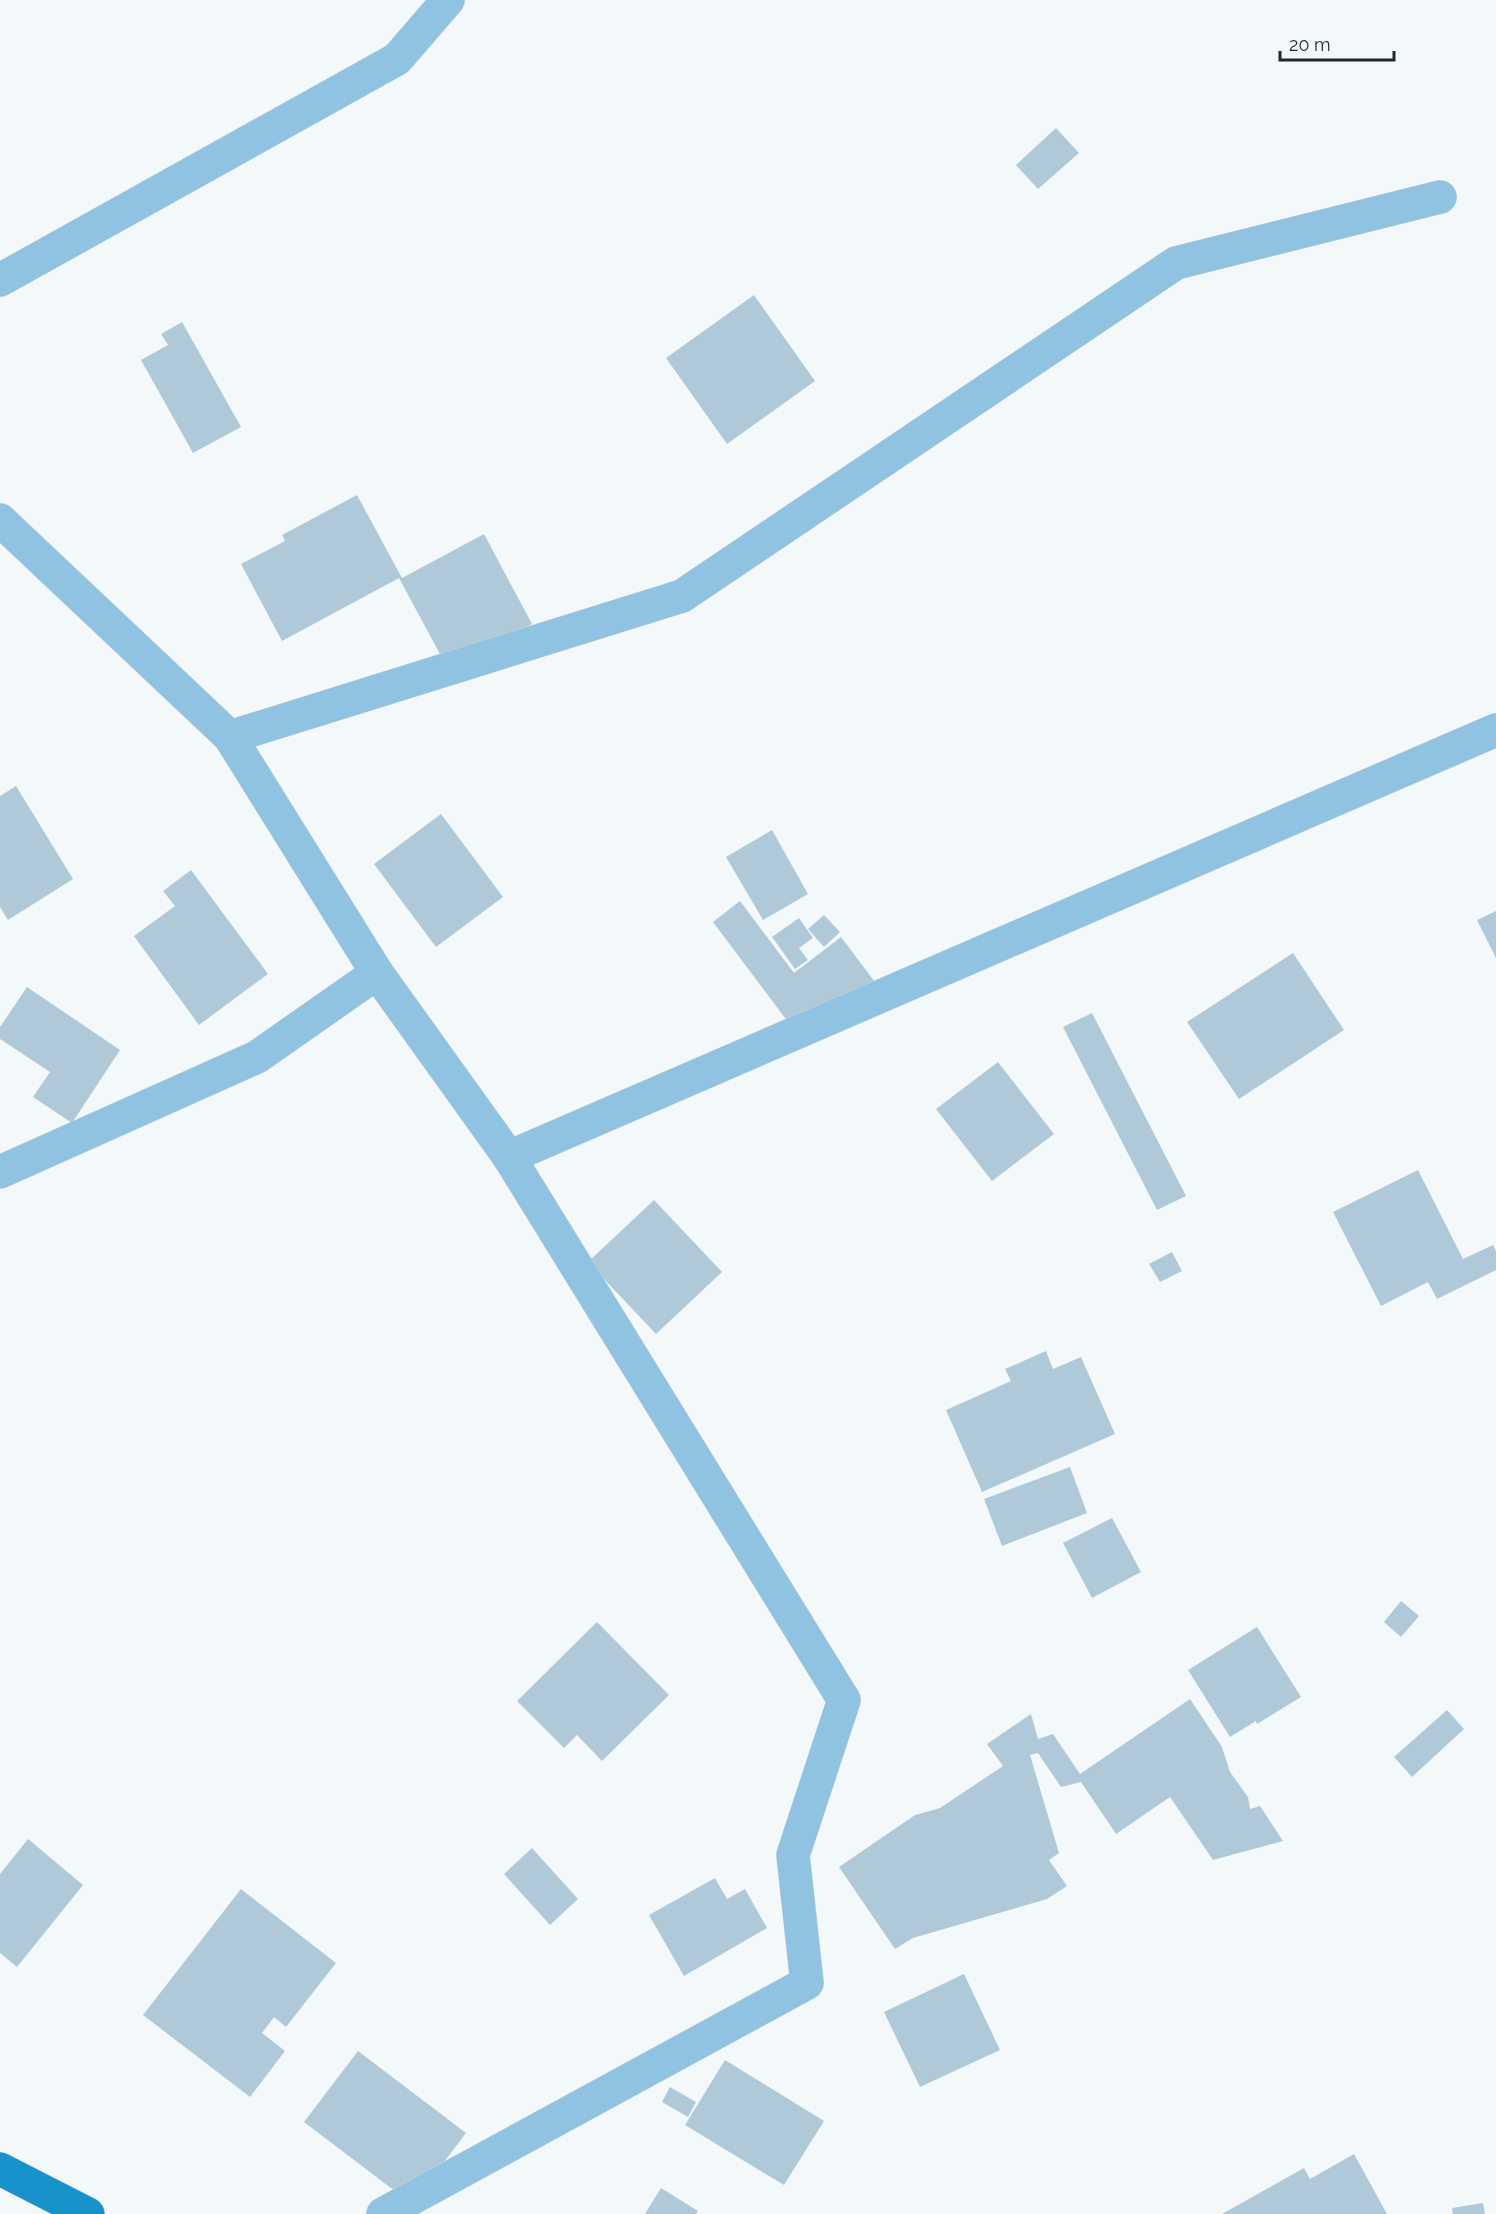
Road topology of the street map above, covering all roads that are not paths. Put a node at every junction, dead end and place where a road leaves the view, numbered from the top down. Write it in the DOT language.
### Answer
graph roads {
  1 [pos="447,0"];
  2 [pos="1440,198"];
  3 [pos="0,280"];
  4 [pos="0,520"];
  5 [pos="1496,730"];
  6 [pos="230,737"];
  7 [pos="377,973"];
  8 [pos="508,1157"];
  9 [pos="0,1172"];
  10 [pos="0,2169"];
  11 [pos="88,2214"];
  12 [pos="383,2214"];
  1 -- 3 [label="street"];
  2 -- 6 [label="street"];
  4 -- 6 [label="street"];
  5 -- 8 [label="street"];
  6 -- 7 [label="street"];
  7 -- 8 [label="street"];
  7 -- 9 [label="street"];
  8 -- 12 [label="street"];
  10 -- 11 [label="main road"];
}
